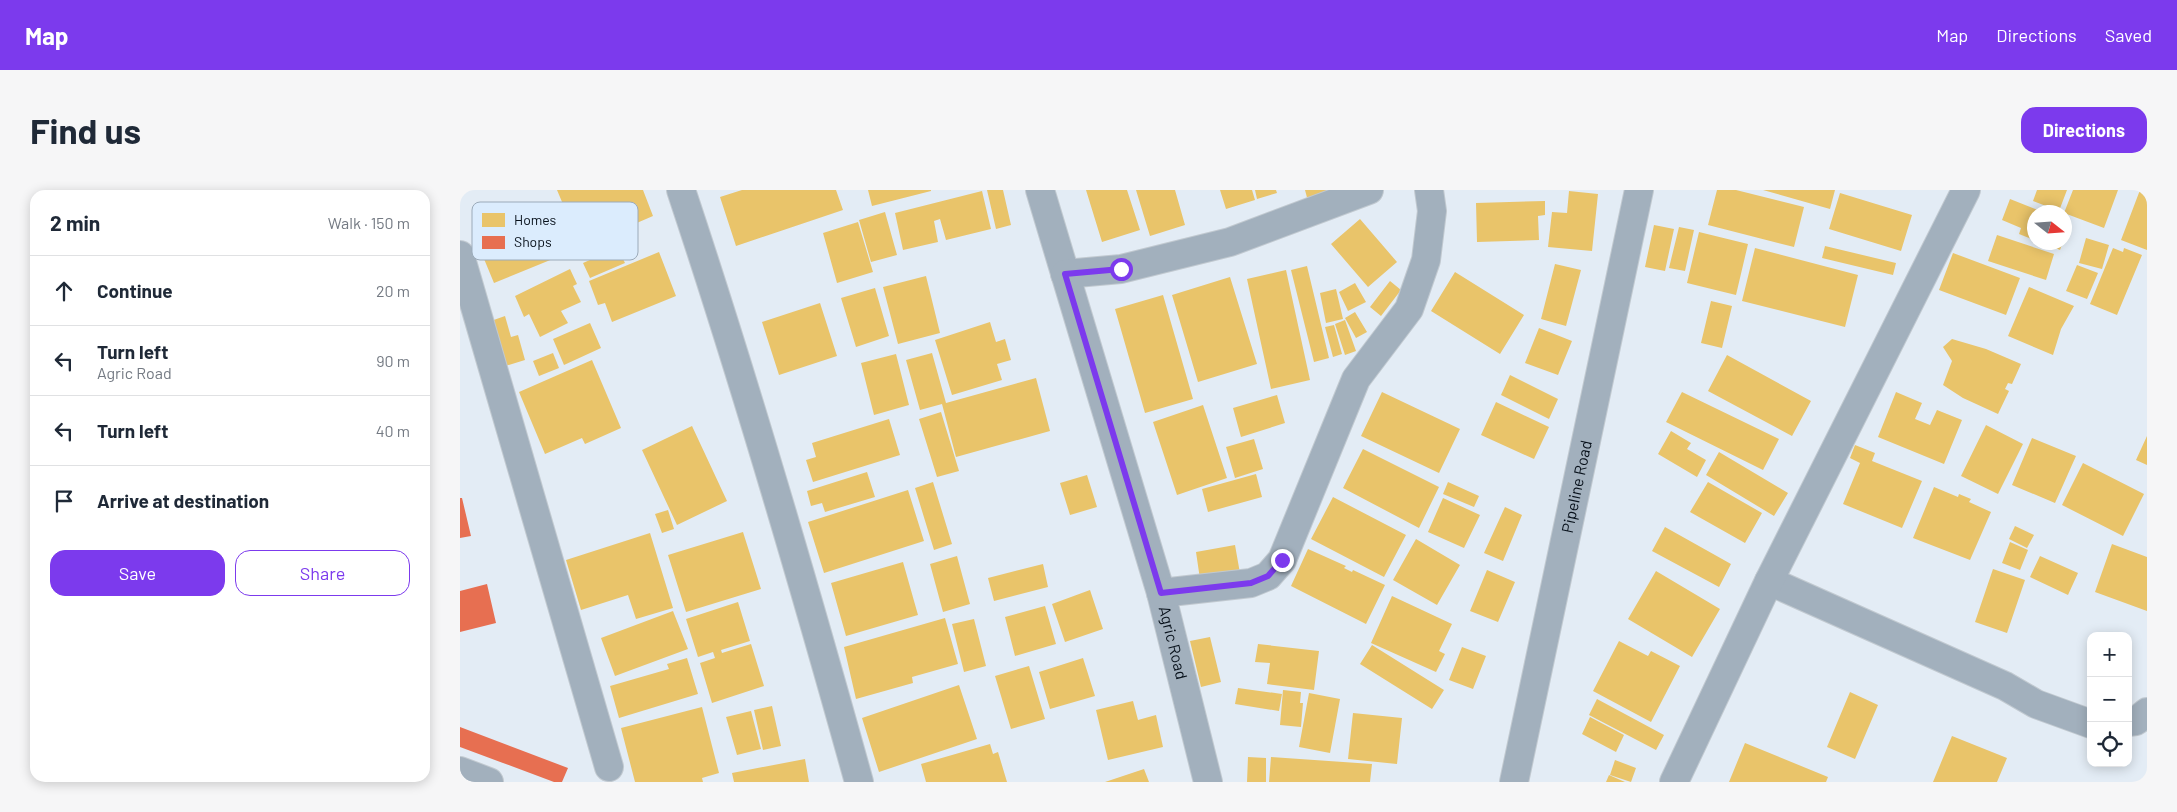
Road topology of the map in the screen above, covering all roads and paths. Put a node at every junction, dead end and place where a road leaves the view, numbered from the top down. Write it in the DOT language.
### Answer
graph roads {
  1 [pos="681,190"];
  2 [pos="1040,190"];
  3 [pos="1369,190"];
  4 [pos="1429,190"];
  5 [pos="1639,190"];
  6 [pos="1966,190"];
  7 [pos="460,255"];
  8 [pos="1065,274"];
  9 [pos="1769,580"];
  10 [pos="1161,593"];
  11 [pos="2147,712"];
  12 [pos="2132,722"];
  13 [pos="2087,723"];
  14 [pos="609,767"];
  15 [pos="460,771"];
  16 [pos="489,782"];
  17 [pos="859,782"];
  18 [pos="1208,782"];
  19 [pos="1514,782"];
  20 [pos="1674,782"];
  1 -- 17 [label="street"];
  2 -- 8 [label="street, Agric Road"];
  3 -- 8 [label="street"];
  4 -- 10 [label="street"];
  5 -- 19 [label="street, Pipeline Road"];
  6 -- 9 [label="street"];
  7 -- 14 [label="street"];
  8 -- 10 [label="street, Agric Road"];
  9 -- 13 [label="street"];
  9 -- 20 [label="street"];
  10 -- 18 [label="street, Agric Road"];
  11 -- 12 [label="street"];
  15 -- 16 [label="street"];
}
